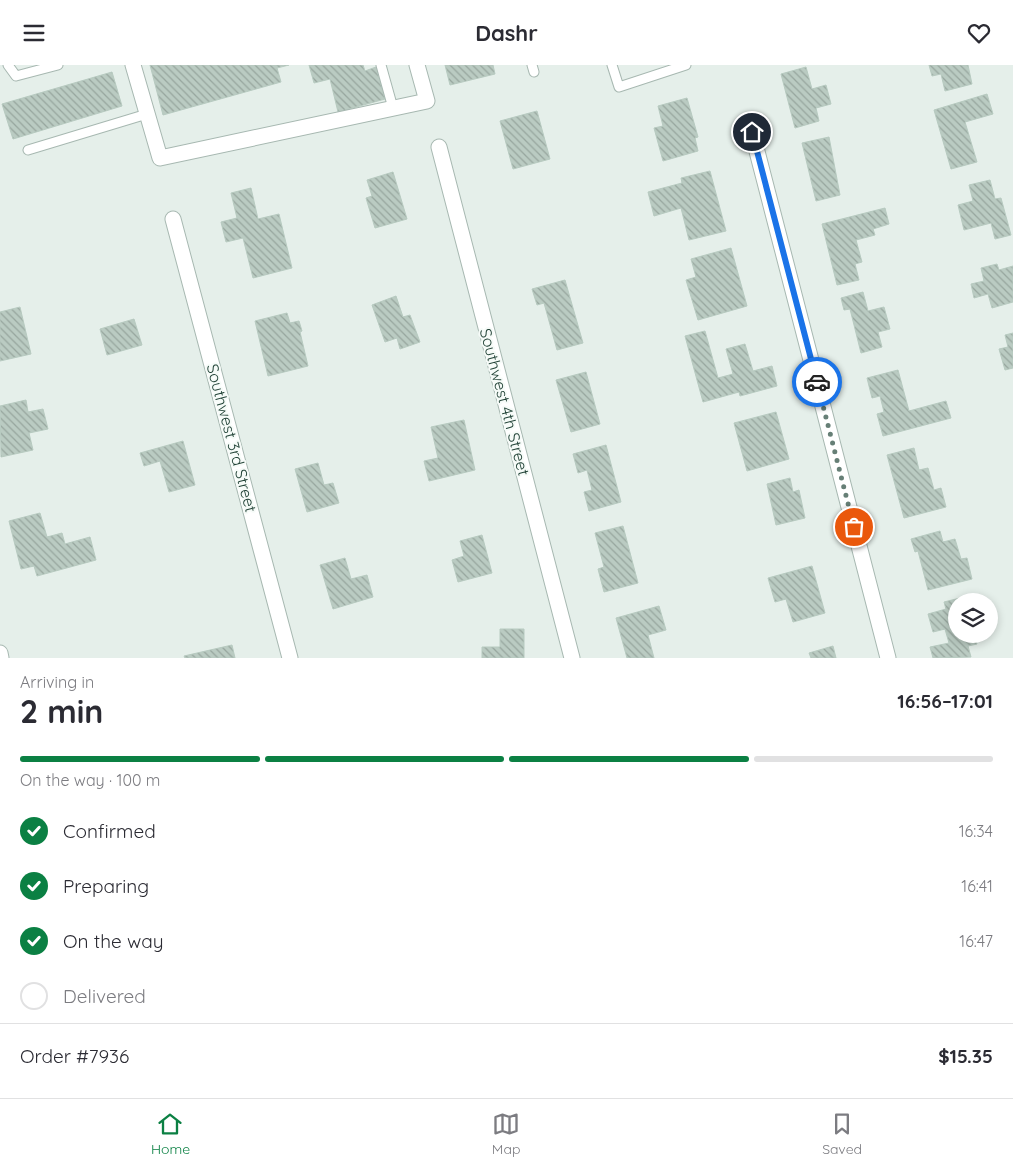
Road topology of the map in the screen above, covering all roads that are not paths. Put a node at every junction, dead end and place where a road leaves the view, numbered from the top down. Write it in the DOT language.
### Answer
graph roads {
  1 [pos="8,65"];
  2 [pos="58,65"];
  3 [pos="133,65"];
  4 [pos="381,65"];
  5 [pos="417,65"];
  6 [pos="612,65"];
  7 [pos="686,65"];
  8 [pos="393,108"];
  9 [pos="148,114"];
  10 [pos="752,132"];
  11 [pos="439,147"];
  12 [pos="28,150"];
  13 [pos="173,219"];
  14 [pos="0,653"];
  15 [pos="1,658"];
  16 [pos="290,658"];
  17 [pos="572,658"];
  18 [pos="888,658"];
  1 -- 2 [label="lane"];
  3 -- 9 [label="street"];
  4 -- 8 [label="lane"];
  5 -- 8 [label="street"];
  6 -- 7 [label="lane"];
  8 -- 9 [label="street"];
  9 -- 12 [label="lane"];
  10 -- 18 [label="street"];
  11 -- 17 [label="street, Southwest 4th Street"];
  13 -- 16 [label="street, Southwest 3rd Street"];
  14 -- 15 [label="street"];
}
